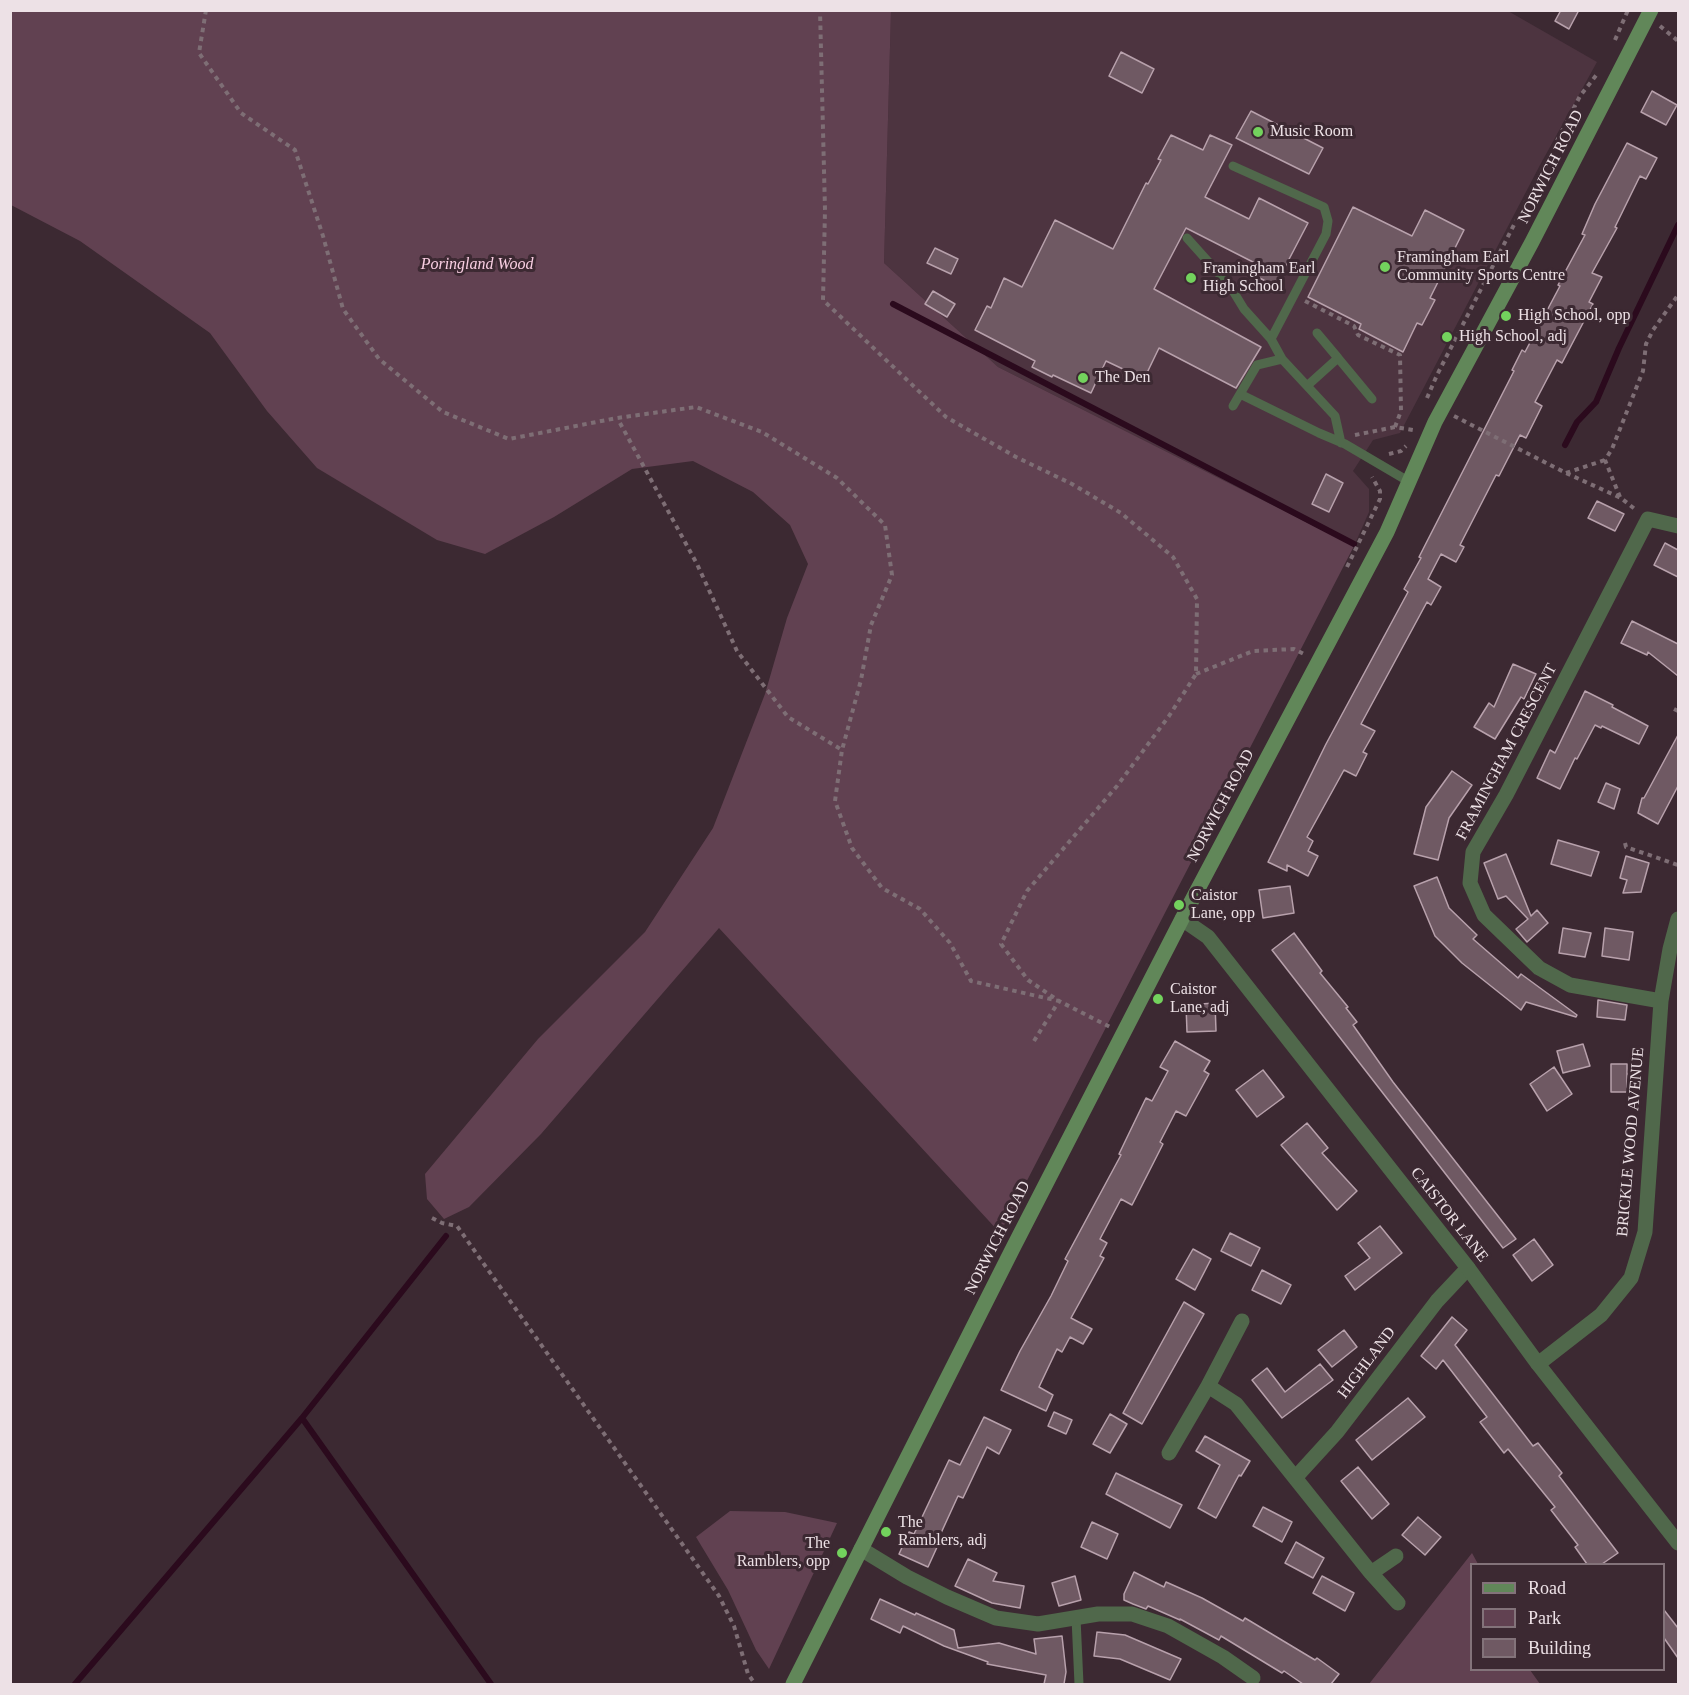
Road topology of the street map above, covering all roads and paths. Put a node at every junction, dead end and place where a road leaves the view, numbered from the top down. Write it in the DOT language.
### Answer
graph roads {
  1 [pos="206,10"];
  2 [pos="820,10"];
  3 [pos="1628,10"];
  4 [pos="1649,14"];
  5 [pos="1678,40"];
  6 [pos="1614,42"];
  7 [pos="1600,70"];
  8 [pos="1233,166"];
  9 [pos="1187,238"];
  10 [pos="1678,294"];
  11 [pos="1294,295"];
  12 [pos="1317,333"];
  13 [pos="1271,339"];
  14 [pos="1338,358"];
  15 [pos="1282,359"];
  16 [pos="1308,385"];
  17 [pos="1240,394"];
  18 [pos="1372,399"];
  19 [pos="1424,405"];
  20 [pos="1233,406"];
  21 [pos="1443,410"];
  22 [pos="1417,422"];
  23 [pos="620,423"];
  24 [pos="1395,427"];
  25 [pos="1355,435"];
  26 [pos="1341,443"];
  27 [pos="1605,460"];
  28 [pos="1566,473"];
  29 [pos="1408,481"];
  30 [pos="1621,498"];
  31 [pos="1648,519"];
  32 [pos="1678,526"];
  33 [pos="1318,661"];
  34 [pos="1196,674"];
  35 [pos="842,750"];
  36 [pos="1625,843"];
  37 [pos="1678,865"];
  38 [pos="1182,919"];
  39 [pos="1678,919"];
  40 [pos="1059,1001"];
  41 [pos="1661,1001"];
  42 [pos="1124,1035"];
  43 [pos="1034,1041"];
  44 [pos="432,1218"];
  45 [pos="1468,1269"];
  46 [pos="1242,1321"];
  47 [pos="1539,1364"];
  48 [pos="1208,1386"];
  49 [pos="1169,1453"];
  50 [pos="1295,1479"];
  51 [pos="1678,1543"];
  52 [pos="861,1549"];
  53 [pos="1396,1556"];
  54 [pos="1371,1573"];
  55 [pos="1398,1603"];
  56 [pos="1076,1618"];
  57 [pos="1253,1678"];
  58 [pos="755,1684"];
  59 [pos="793,1684"];
  60 [pos="1079,1684"];
  1 -- 35 [label="path"];
  2 -- 34 [label="path"];
  3 -- 6 [label="path"];
  4 -- 5 [label="path"];
  4 -- 21 [label="main road, NORWICH ROAD"];
  7 -- 19 [label="path"];
  8 -- 11 [label="lane"];
  9 -- 13 [label="lane"];
  10 -- 27 [label="path"];
  11 -- 13 [label="lane"];
  11 -- 24 [label="path"];
  12 -- 14 [label="lane"];
  13 -- 15 [label="lane"];
  14 -- 16 [label="lane"];
  14 -- 18 [label="lane"];
  15 -- 16 [label="lane"];
  15 -- 17 [label="lane"];
  16 -- 26 [label="lane"];
  17 -- 20 [label="lane"];
  17 -- 26 [label="lane"];
  21 -- 28 [label="path"];
  21 -- 29 [label="main road, NORWICH ROAD"];
  22 -- 24 [label="path"];
  23 -- 35 [label="path"];
  24 -- 25 [label="path"];
  26 -- 29 [label="lane"];
  27 -- 28 [label="path"];
  27 -- 30 [label="path"];
  28 -- 30 [label="path"];
  29 -- 33 [label="main road, NORWICH ROAD"];
  30 -- 31 [label="path"];
  31 -- 32 [label="street"];
  31 -- 41 [label="street, FRAMINGHAM CRESCENT"];
  33 -- 34 [label="path"];
  33 -- 38 [label="main road, NORWICH ROAD"];
  34 -- 40 [label="path"];
  35 -- 40 [label="path"];
  36 -- 37 [label="path"];
  38 -- 42 [label="main road, NORWICH ROAD"];
  38 -- 45 [label="street, CAISTOR LANE"];
  39 -- 41 [label="street, BRICKLE WOOD AVENUE"];
  40 -- 42 [label="path"];
  40 -- 43 [label="path"];
  41 -- 47 [label="street, BRICKLE WOOD AVENUE"];
  42 -- 52 [label="main road, NORWICH ROAD"];
  44 -- 58 [label="path"];
  45 -- 47 [label="street, CAISTOR LANE"];
  45 -- 50 [label="street, HIGHLAND"];
  46 -- 48 [label="street"];
  47 -- 51 [label="street, CAISTOR LANE"];
  48 -- 49 [label="street"];
  48 -- 50 [label="street"];
  50 -- 54 [label="street"];
  52 -- 56 [label="street"];
  52 -- 59 [label="main road, NORWICH ROAD"];
  53 -- 54 [label="street"];
  54 -- 55 [label="street"];
  56 -- 57 [label="street"];
  56 -- 60 [label="lane"];
}
